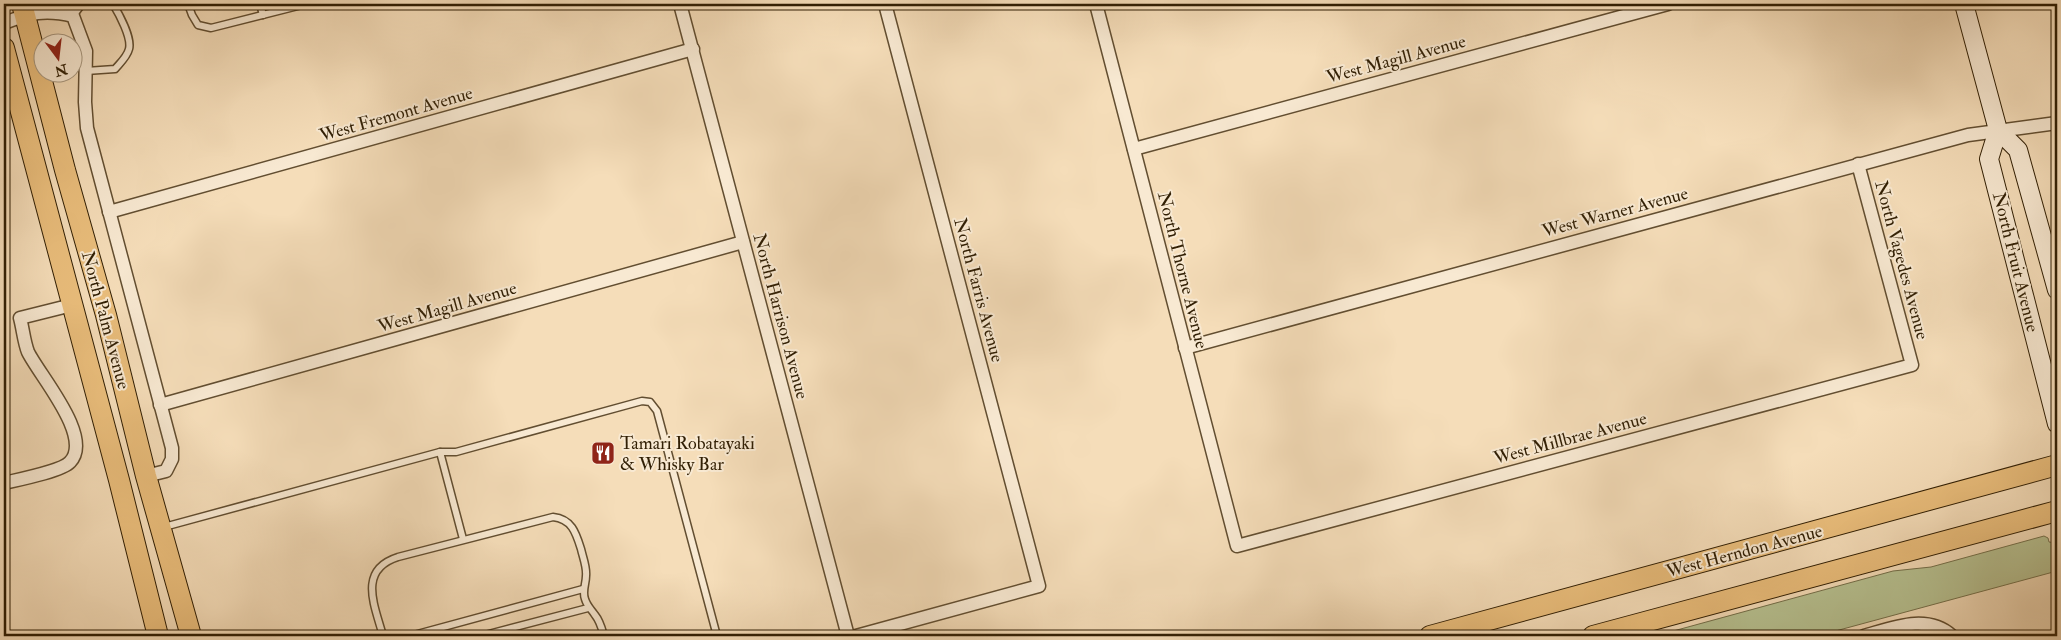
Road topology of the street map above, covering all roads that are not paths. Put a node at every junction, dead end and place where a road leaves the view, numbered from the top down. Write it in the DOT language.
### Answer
graph roads {
  1 [pos="82,4"];
  2 [pos="113,4"];
  3 [pos="188,4"];
  4 [pos="260,4"];
  5 [pos="306,4"];
  6 [pos="680,4"];
  7 [pos="886,4"];
  8 [pos="1096,4"];
  9 [pos="1668,4"];
  10 [pos="1964,4"];
  11 [pos="24,9"];
  12 [pos="263,15"];
  13 [pos="73,16"];
  14 [pos="4,23"];
  15 [pos="4,48"];
  16 [pos="692,49"];
  17 [pos="86,71"];
  18 [pos="2057,123"];
  19 [pos="1998,130"];
  20 [pos="1134,149"];
  21 [pos="1858,164"];
  22 [pos="108,212"];
  23 [pos="743,242"];
  24 [pos="2057,290"];
  25 [pos="72,304"];
  26 [pos="1185,348"];
  27 [pos="1912,365"];
  28 [pos="160,405"];
  29 [pos="2057,424"];
  30 [pos="440,452"];
  31 [pos="2057,465"];
  32 [pos="146,476"];
  33 [pos="4,483"];
  34 [pos="2057,511"];
  35 [pos="160,528"];
  36 [pos="463,539"];
  37 [pos="1237,546"];
  38 [pos="584,589"];
  39 [pos="588,608"];
  40 [pos="158,636"];
  41 [pos="190,636"];
  42 [pos="383,636"];
  43 [pos="410,636"];
  44 [pos="481,636"];
  45 [pos="604,636"];
  46 [pos="717,636"];
  47 [pos="848,636"];
  48 [pos="856,636"];
  49 [pos="1430,636"];
  50 [pos="1593,636"];
  51 [pos="1864,636"];
  52 [pos="1952,636"];
  1 -- 13 [label="lane"];
  2 -- 17 [label="lane"];
  3 -- 12 [label="lane"];
  4 -- 12 [label="lane"];
  5 -- 12 [label="lane"];
  6 -- 16 [label="street, North Harrison Avenue"];
  7 -- 48 [label="street, North Farris Avenue"];
  8 -- 20 [label="street, North Thorne Avenue"];
  9 -- 20 [label="street, West Magill Avenue"];
  10 -- 19 [label="street, North Fruit Avenue"];
  11 -- 13 [label="street"];
  11 -- 14 [label="street"];
  11 -- 32 [label="main road, North Palm Avenue"];
  13 -- 17 [label="street"];
  15 -- 25 [label="main road, North Palm Avenue"];
  16 -- 22 [label="street, West Fremont Avenue"];
  16 -- 23 [label="street, North Harrison Avenue"];
  17 -- 22 [label="street"];
  18 -- 19 [label="street, West Warner Avenue"];
  19 -- 21 [label="street, West Warner Avenue"];
  19 -- 24 [label="street, North Fruit Avenue"];
  19 -- 29 [label="street, North Fruit Avenue"];
  20 -- 26 [label="street, North Thorne Avenue"];
  21 -- 26 [label="street, West Warner Avenue"];
  21 -- 27 [label="street, North Vagedes Avenue"];
  22 -- 28 [label="street"];
  23 -- 28 [label="street, West Magill Avenue"];
  23 -- 47 [label="street, North Harrison Avenue"];
  25 -- 33 [label="street"];
  25 -- 35 [label="main road"];
  25 -- 40 [label="main road, North Palm Avenue"];
  26 -- 37 [label="street, North Thorne Avenue"];
  27 -- 37 [label="street, West Millbrae Avenue"];
  28 -- 32 [label="street"];
  30 -- 35 [label="lane"];
  30 -- 36 [label="lane"];
  30 -- 46 [label="lane"];
  31 -- 49 [label="main road, West Herndon Avenue"];
  32 -- 35 [label="main road, North Palm Avenue"];
  34 -- 50 [label="main road"];
  35 -- 41 [label="main road, North Palm Avenue"];
  36 -- 38 [label="lane"];
  36 -- 42 [label="lane"];
  38 -- 39 [label="lane"];
  38 -- 43 [label="lane"];
  39 -- 44 [label="lane"];
  39 -- 45 [label="lane"];
  51 -- 52 [label="street"];
}
